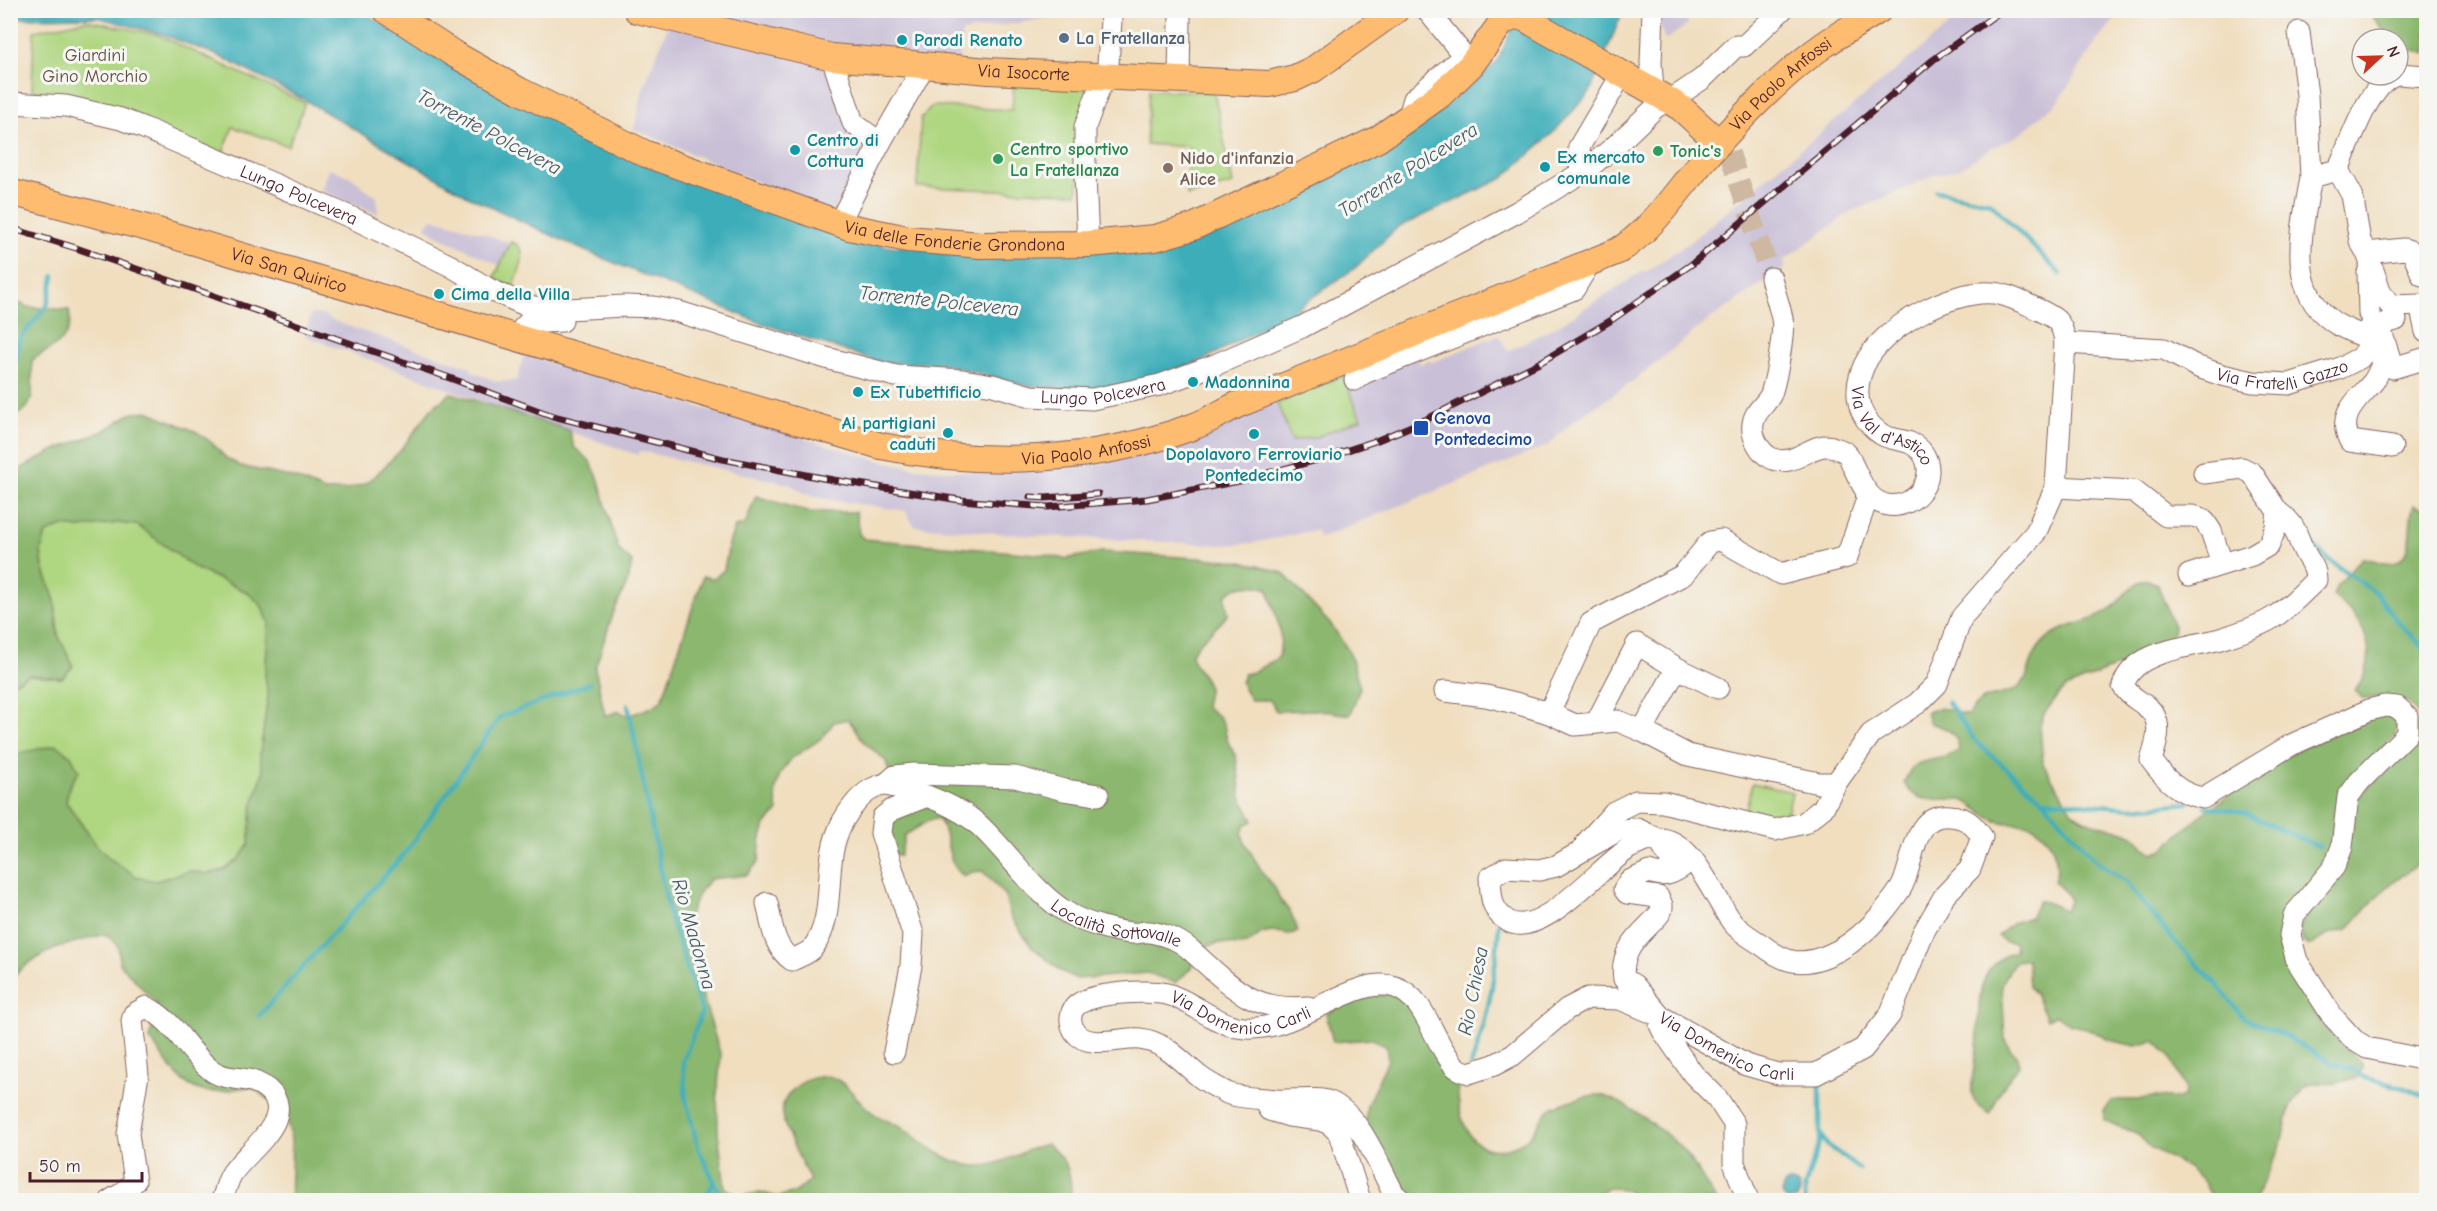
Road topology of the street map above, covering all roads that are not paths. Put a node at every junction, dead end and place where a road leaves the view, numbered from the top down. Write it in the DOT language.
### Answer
graph roads {
  1 [pos="386,10"];
  2 [pos="637,10"];
  3 [pos="1109,10"];
  4 [pos="1396,10"];
  5 [pos="1427,10"];
  6 [pos="1653,10"];
  7 [pos="1782,10"];
  8 [pos="1879,10"];
  9 [pos="1507,14"];
  10 [pos="1180,18"];
  11 [pos="2299,32"];
  12 [pos="832,57"];
  13 [pos="924,66"];
  14 [pos="1612,69"];
  15 [pos="2410,75"];
  16 [pos="2427,76"];
  17 [pos="1107,78"];
  18 [pos="1179,81"];
  19 [pos="2379,87"];
  20 [pos="1667,99"];
  21 [pos="10,103"];
  22 [pos="1409,117"];
  23 [pos="880,143"];
  24 [pos="1724,147"];
  25 [pos="2338,170"];
  26 [pos="1584,172"];
  27 [pos="2311,177"];
  28 [pos="10,192"];
  29 [pos="839,223"];
  30 [pos="1088,244"];
  31 [pos="2367,253"];
  32 [pos="1589,264"];
  33 [pos="2422,275"];
  34 [pos="1771,278"];
  35 [pos="578,309"];
  36 [pos="2369,314"];
  37 [pos="2396,320"];
  38 [pos="2343,327"];
  39 [pos="2427,332"];
  40 [pos="2065,333"];
  41 [pos="519,339"];
  42 [pos="565,353"];
  43 [pos="2427,358"];
  44 [pos="1355,380"];
  45 [pos="2392,447"];
  46 [pos="2205,473"];
  47 [pos="2056,487"];
  48 [pos="1867,493"];
  49 [pos="2278,512"];
  50 [pos="2222,563"];
  51 [pos="2189,575"];
  52 [pos="1677,668"];
  53 [pos="1718,688"];
  54 [pos="1445,691"];
  55 [pos="1549,713"];
  56 [pos="1596,723"];
  57 [pos="1642,731"];
  58 [pos="1836,783"];
  59 [pos="886,785"];
  60 [pos="1098,795"];
  61 [pos="927,796"];
  62 [pos="1658,839"];
  63 [pos="1576,856"];
  64 [pos="767,903"];
  65 [pos="1326,1005"];
  66 [pos="1660,1016"];
  67 [pos="894,1052"];
  68 [pos="2427,1060"];
  69 [pos="1262,1098"];
  70 [pos="111,1200"];
  71 [pos="222,1200"];
  72 [pos="1360,1200"];
  73 [pos="1401,1200"];
  74 [pos="1748,1200"];
  1 -- 29 [label="main road, Via delle Fonderie Grondona"];
  2 -- 12 [label="main road, Via Isocorte"];
  3 -- 17 [label="street"];
  4 -- 18 [label="main road, Via Isocorte"];
  5 -- 22 [label="street"];
  6 -- 20 [label="street"];
  7 -- 20 [label="street, Lungo Polcevera"];
  8 -- 24 [label="main road, Via Paolo Anfossi"];
  9 -- 14 [label="main road"];
  9 -- 22 [label="main road, Via delle Fonderie Grondona"];
  10 -- 18 [label="street"];
  11 -- 27 [label="street, Via Fratelli Gazzo"];
  12 -- 13 [label="main road, Via Isocorte"];
  12 -- 23 [label="street"];
  13 -- 17 [label="main road, Via Isocorte"];
  13 -- 23 [label="street"];
  14 -- 20 [label="main road"];
  14 -- 26 [label="street"];
  15 -- 16 [label="street"];
  17 -- 18 [label="main road, Via Isocorte"];
  17 -- 30 [label="street"];
  19 -- 25 [label="street"];
  20 -- 24 [label="main road"];
  20 -- 26 [label="street, Lungo Polcevera"];
  21 -- 35 [label="street, Lungo Polcevera"];
  22 -- 30 [label="main road, Via delle Fonderie Grondona"];
  23 -- 29 [label="street"];
  24 -- 32 [label="main road, Via Paolo Anfossi"];
  25 -- 27 [label="street"];
  25 -- 31 [label="street"];
  26 -- 35 [label="street, Lungo Polcevera"];
  27 -- 38 [label="street, Via Fratelli Gazzo"];
  28 -- 41 [label="main road, Via San Quirico"];
  29 -- 30 [label="main road, Via delle Fonderie Grondona"];
  31 -- 33 [label="street"];
  31 -- 36 [label="street"];
  31 -- 39 [label="street"];
  32 -- 42 [label="main road, Via Paolo Anfossi"];
  32 -- 44 [label="street"];
  34 -- 48 [label="street"];
  35 -- 41 [label="street, Lungo Polcevera"];
  37 -- 43 [label="street"];
  38 -- 40 [label="street, Via Fratelli Gazzo"];
  38 -- 45 [label="street"];
  40 -- 47 [label="street"];
  40 -- 48 [label="street, Via Val d'Astico"];
  41 -- 42 [label="main road, Via San Quirico"];
  46 -- 49 [label="street"];
  47 -- 50 [label="street"];
  47 -- 58 [label="street"];
  48 -- 55 [label="street"];
  49 -- 50 [label="street"];
  49 -- 68 [label="street"];
  50 -- 51 [label="street"];
  52 -- 53 [label="street"];
  52 -- 56 [label="street"];
  52 -- 57 [label="street"];
  54 -- 55 [label="street"];
  55 -- 56 [label="street"];
  56 -- 57 [label="street"];
  57 -- 58 [label="street"];
  58 -- 63 [label="street"];
  59 -- 60 [label="street"];
  59 -- 61 [label="street, Località Sottovalle"];
  59 -- 64 [label="street"];
  61 -- 65 [label="street, Località Sottovalle"];
  61 -- 67 [label="street"];
  62 -- 63 [label="street"];
  62 -- 63 [label="street"];
  62 -- 66 [label="street"];
  62 -- 66 [label="street, Via Domenico Carli"];
  65 -- 66 [label="street, Via Domenico Carli"];
  65 -- 69 [label="street, Via Domenico Carli"];
  66 -- 74 [label="street"];
  69 -- 72 [label="street"];
  69 -- 73 [label="street, Via Domenico Carli"];
  70 -- 71 [label="street"];
}
